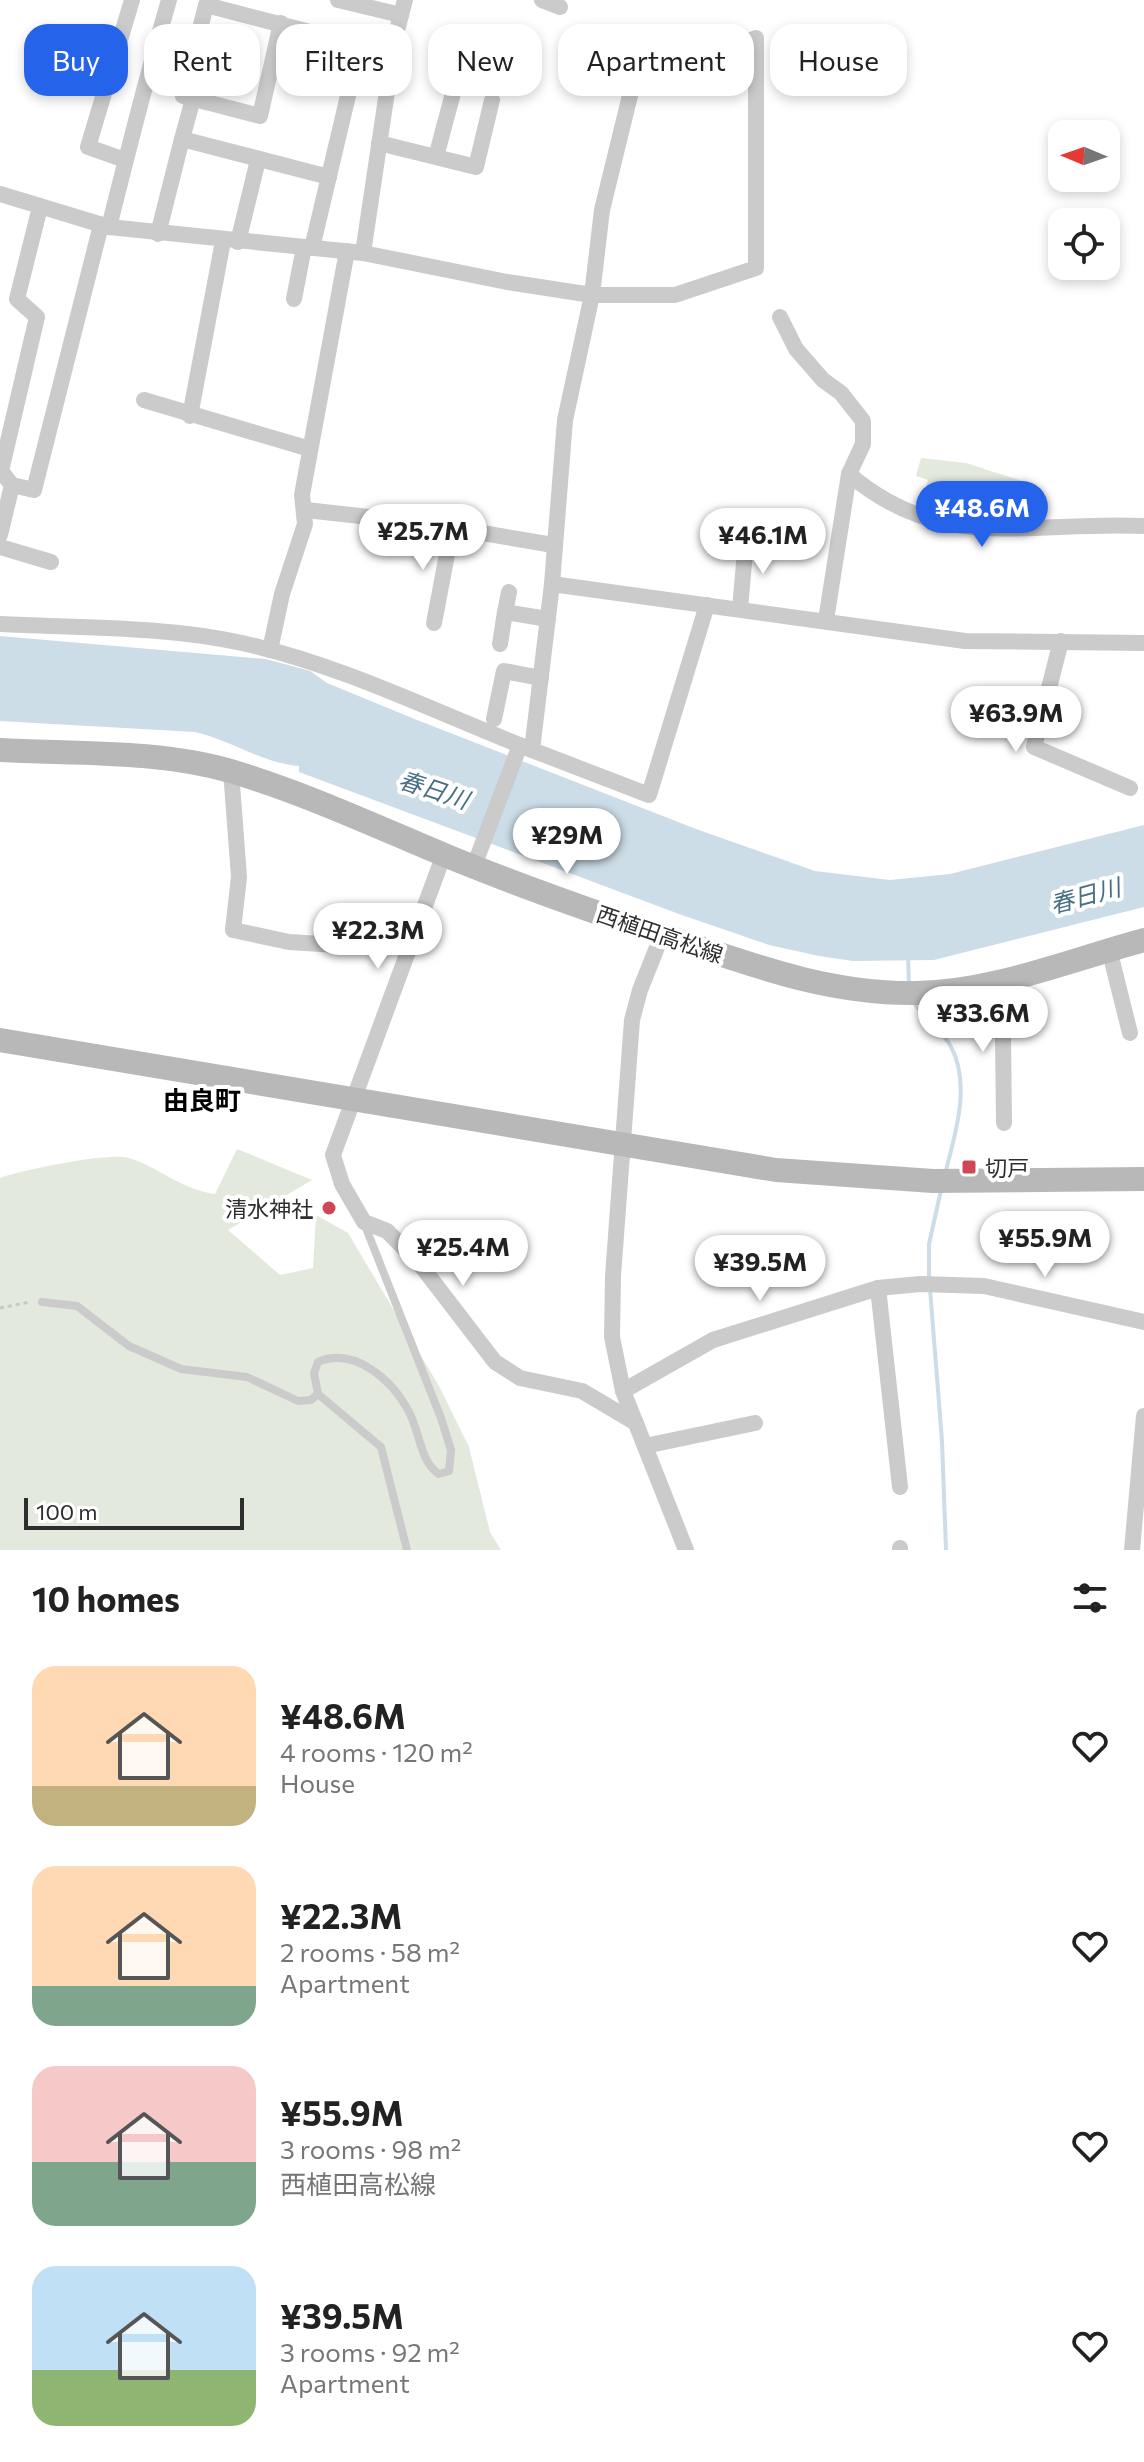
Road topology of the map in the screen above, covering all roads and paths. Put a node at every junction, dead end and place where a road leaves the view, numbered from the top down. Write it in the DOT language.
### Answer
graph roads {
  1 [pos="132,0"];
  2 [pos="169,0"];
  3 [pos="338,0"];
  4 [pos="542,0"];
  5 [pos="403,7"];
  6 [pos="560,7"];
  7 [pos="281,23"];
  8 [pos="452,96"];
  9 [pos="193,99"];
  10 [pos="492,100"];
  11 [pos="182,139"];
  12 [pos="379,143"];
  13 [pos="436,157"];
  14 [pos="125,160"];
  15 [pos="258,160"];
  16 [pos="329,177"];
  17 [pos="0,194"];
  18 [pos="40,207"];
  19 [pos="105,226"];
  20 [pos="158,234"];
  21 [pos="231,241"];
  22 [pos="308,248"];
  23 [pos="355,252"];
  24 [pos="592,295"];
  25 [pos="294,299"];
  26 [pos="780,317"];
  27 [pos="144,400"];
  28 [pos="190,416"];
  29 [pos="310,449"];
  30 [pos="849,474"];
  31 [pos="12,485"];
  32 [pos="306,510"];
  33 [pos="1144,526"];
  34 [pos="452,528"];
  35 [pos="0,535"];
  36 [pos="746,540"];
  37 [pos="553,545"];
  38 [pos="0,547"];
  39 [pos="51,562"];
  40 [pos="552,584"];
  41 [pos="509,592"];
  42 [pos="707,605"];
  43 [pos="740,609"];
  44 [pos="505,612"];
  45 [pos="548,619"];
  46 [pos="826,620"];
  47 [pos="434,623"];
  48 [pos="0,624"];
  49 [pos="1061,641"];
  50 [pos="1144,643"];
  51 [pos="500,644"];
  52 [pos="270,650"];
  53 [pos="541,678"];
  54 [pos="494,719"];
  55 [pos="526,748"];
  56 [pos="0,750"];
  57 [pos="231,771"];
  58 [pos="1130,788"];
  59 [pos="444,854"];
  60 [pos="474,866"];
  61 [pos="662,935"];
  62 [pos="1144,940"];
  63 [pos="353,946"];
  64 [pos="1109,949"];
  65 [pos="996,982"];
  66 [pos="1130,1033"];
  67 [pos="0,1040"];
  68 [pos="351,1102"];
  69 [pos="1004,1123"];
  70 [pos="621,1145"];
  71 [pos="1144,1179"];
  72 [pos="364,1222"];
  73 [pos="878,1288"];
  74 [pos="42,1302"];
  75 [pos="0,1308"];
  76 [pos="1144,1322"];
  77 [pos="623,1391"];
  78 [pos="318,1394"];
  79 [pos="1144,1416"];
  80 [pos="636,1423"];
  81 [pos="755,1423"];
  82 [pos="645,1446"];
  83 [pos="900,1487"];
  84 [pos="407,1550"];
  85 [pos="686,1550"];
  86 [pos="1132,1550"];
  1 -- 14 [label="street"];
  2 -- 14 [label="street"];
  3 -- 5 [label="street"];
  4 -- 6 [label="street"];
  5 -- 12 [label="street"];
  7 -- 9 [label="street"];
  7 -- 9 [label="street"];
  7 -- 16 [label="street"];
  8 -- 13 [label="street"];
  9 -- 11 [label="street"];
  10 -- 13 [label="street"];
  11 -- 15 [label="street"];
  11 -- 20 [label="street"];
  12 -- 13 [label="street"];
  12 -- 23 [label="street"];
  14 -- 19 [label="street"];
  15 -- 16 [label="street"];
  15 -- 21 [label="street"];
  16 -- 22 [label="street"];
  17 -- 18 [label="street"];
  18 -- 19 [label="street"];
  18 -- 31 [label="street"];
  19 -- 20 [label="street"];
  19 -- 31 [label="street"];
  20 -- 21 [label="street"];
  21 -- 22 [label="street"];
  21 -- 28 [label="street"];
  22 -- 23 [label="street"];
  22 -- 25 [label="street"];
  23 -- 24 [label="street"];
  23 -- 29 [label="street"];
  24 -- 24 [label="street"];
  24 -- 37 [label="street"];
  26 -- 30 [label="street"];
  27 -- 28 [label="street"];
  28 -- 29 [label="street"];
  29 -- 32 [label="street"];
  30 -- 33 [label="street"];
  30 -- 46 [label="street"];
  31 -- 35 [label="street"];
  32 -- 34 [label="street"];
  32 -- 52 [label="street"];
  34 -- 37 [label="street"];
  34 -- 47 [label="street"];
  36 -- 43 [label="street"];
  37 -- 40 [label="street"];
  38 -- 39 [label="street"];
  40 -- 42 [label="street"];
  40 -- 45 [label="street"];
  41 -- 44 [label="street"];
  42 -- 43 [label="street"];
  42 -- 55 [label="street"];
  43 -- 46 [label="street"];
  44 -- 45 [label="street"];
  44 -- 51 [label="street"];
  45 -- 53 [label="street"];
  46 -- 49 [label="street"];
  48 -- 52 [label="street"];
  49 -- 50 [label="street"];
  49 -- 58 [label="street"];
  52 -- 55 [label="street"];
  53 -- 54 [label="street"];
  53 -- 55 [label="street"];
  55 -- 60 [label="street"];
  56 -- 57 [label="main road, 西植田高松線"];
  57 -- 59 [label="main road, 西植田高松線"];
  57 -- 63 [label="street"];
  59 -- 60 [label="main road, 西植田高松線"];
  59 -- 68 [label="street"];
  60 -- 61 [label="main road, 西植田高松線"];
  61 -- 65 [label="main road, 西植田高松線"];
  61 -- 70 [label="street"];
  62 -- 64 [label="main road, 西植田高松線"];
  64 -- 65 [label="main road, 西植田高松線"];
  64 -- 66 [label="street"];
  65 -- 69 [label="street"];
  67 -- 68 [label="main road"];
  68 -- 70 [label="main road"];
  68 -- 72 [label="street"];
  70 -- 71 [label="main road"];
  70 -- 77 [label="street"];
  72 -- 78 [label="lane"];
  72 -- 80 [label="street"];
  73 -- 76 [label="street"];
  73 -- 77 [label="street"];
  73 -- 83 [label="street"];
  74 -- 75 [label="path"];
  74 -- 78 [label="lane"];
  77 -- 80 [label="street"];
  78 -- 84 [label="lane"];
  79 -- 86 [label="street"];
  80 -- 82 [label="street"];
  81 -- 82 [label="street"];
  82 -- 85 [label="street"];
}
